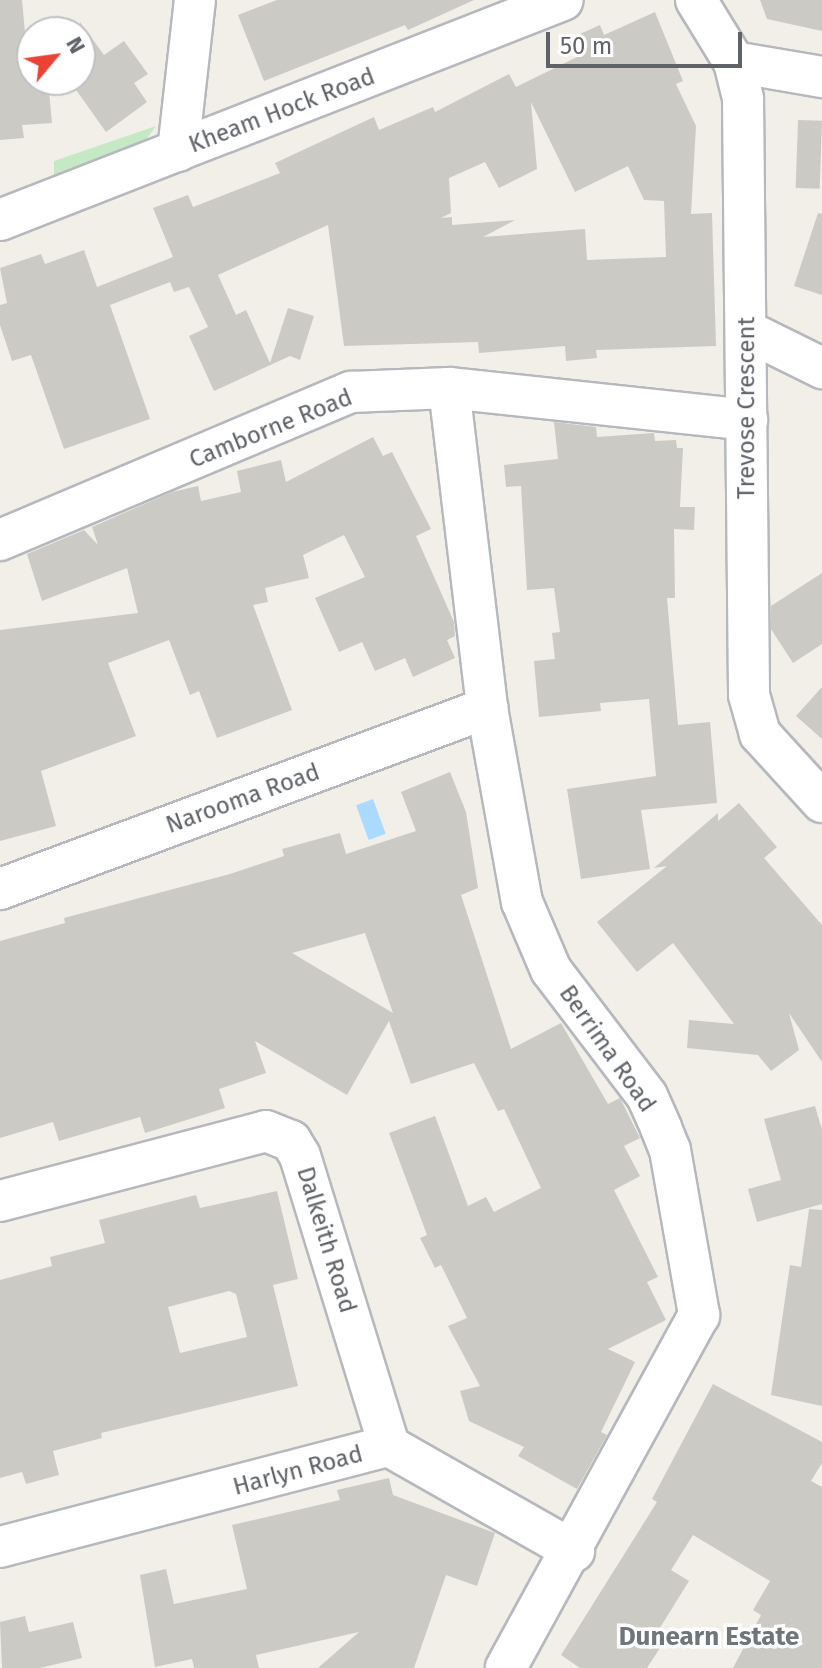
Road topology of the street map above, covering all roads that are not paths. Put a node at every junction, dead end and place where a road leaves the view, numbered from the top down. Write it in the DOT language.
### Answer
graph roads {
  1 [pos="195,0"];
  2 [pos="563,0"];
  3 [pos="696,0"];
  4 [pos="734,62"];
  5 [pos="822,77"];
  6 [pos="178,151"];
  7 [pos="0,220"];
  8 [pos="747,331"];
  9 [pos="822,368"];
  10 [pos="449,388"];
  11 [pos="747,420"];
  12 [pos="0,540"];
  13 [pos="487,708"];
  14 [pos="822,802"];
  15 [pos="0,889"];
  16 [pos="0,1201"];
  17 [pos="389,1446"];
  18 [pos="0,1547"];
  19 [pos="574,1551"];
  20 [pos="506,1668"];
  1 -- 6 [label="street"];
  2 -- 6 [label="street, Kheam Hock Road"];
  3 -- 4 [label="street, Trevose Crescent"];
  4 -- 5 [label="street"];
  4 -- 8 [label="street, Trevose Crescent"];
  6 -- 7 [label="street, Kheam Hock Road"];
  8 -- 9 [label="street"];
  8 -- 11 [label="street, Trevose Crescent"];
  10 -- 11 [label="street, Camborne Road"];
  10 -- 12 [label="street, Camborne Road"];
  10 -- 13 [label="street, Berrima Road"];
  11 -- 14 [label="street, Trevose Crescent"];
  13 -- 15 [label="street, Narooma Road"];
  13 -- 19 [label="street, Berrima Road"];
  16 -- 17 [label="street, Dalkeith Road"];
  17 -- 18 [label="street, Harlyn Road"];
  17 -- 19 [label="street, Harlyn Road"];
  19 -- 20 [label="street, Berrima Road"];
}
